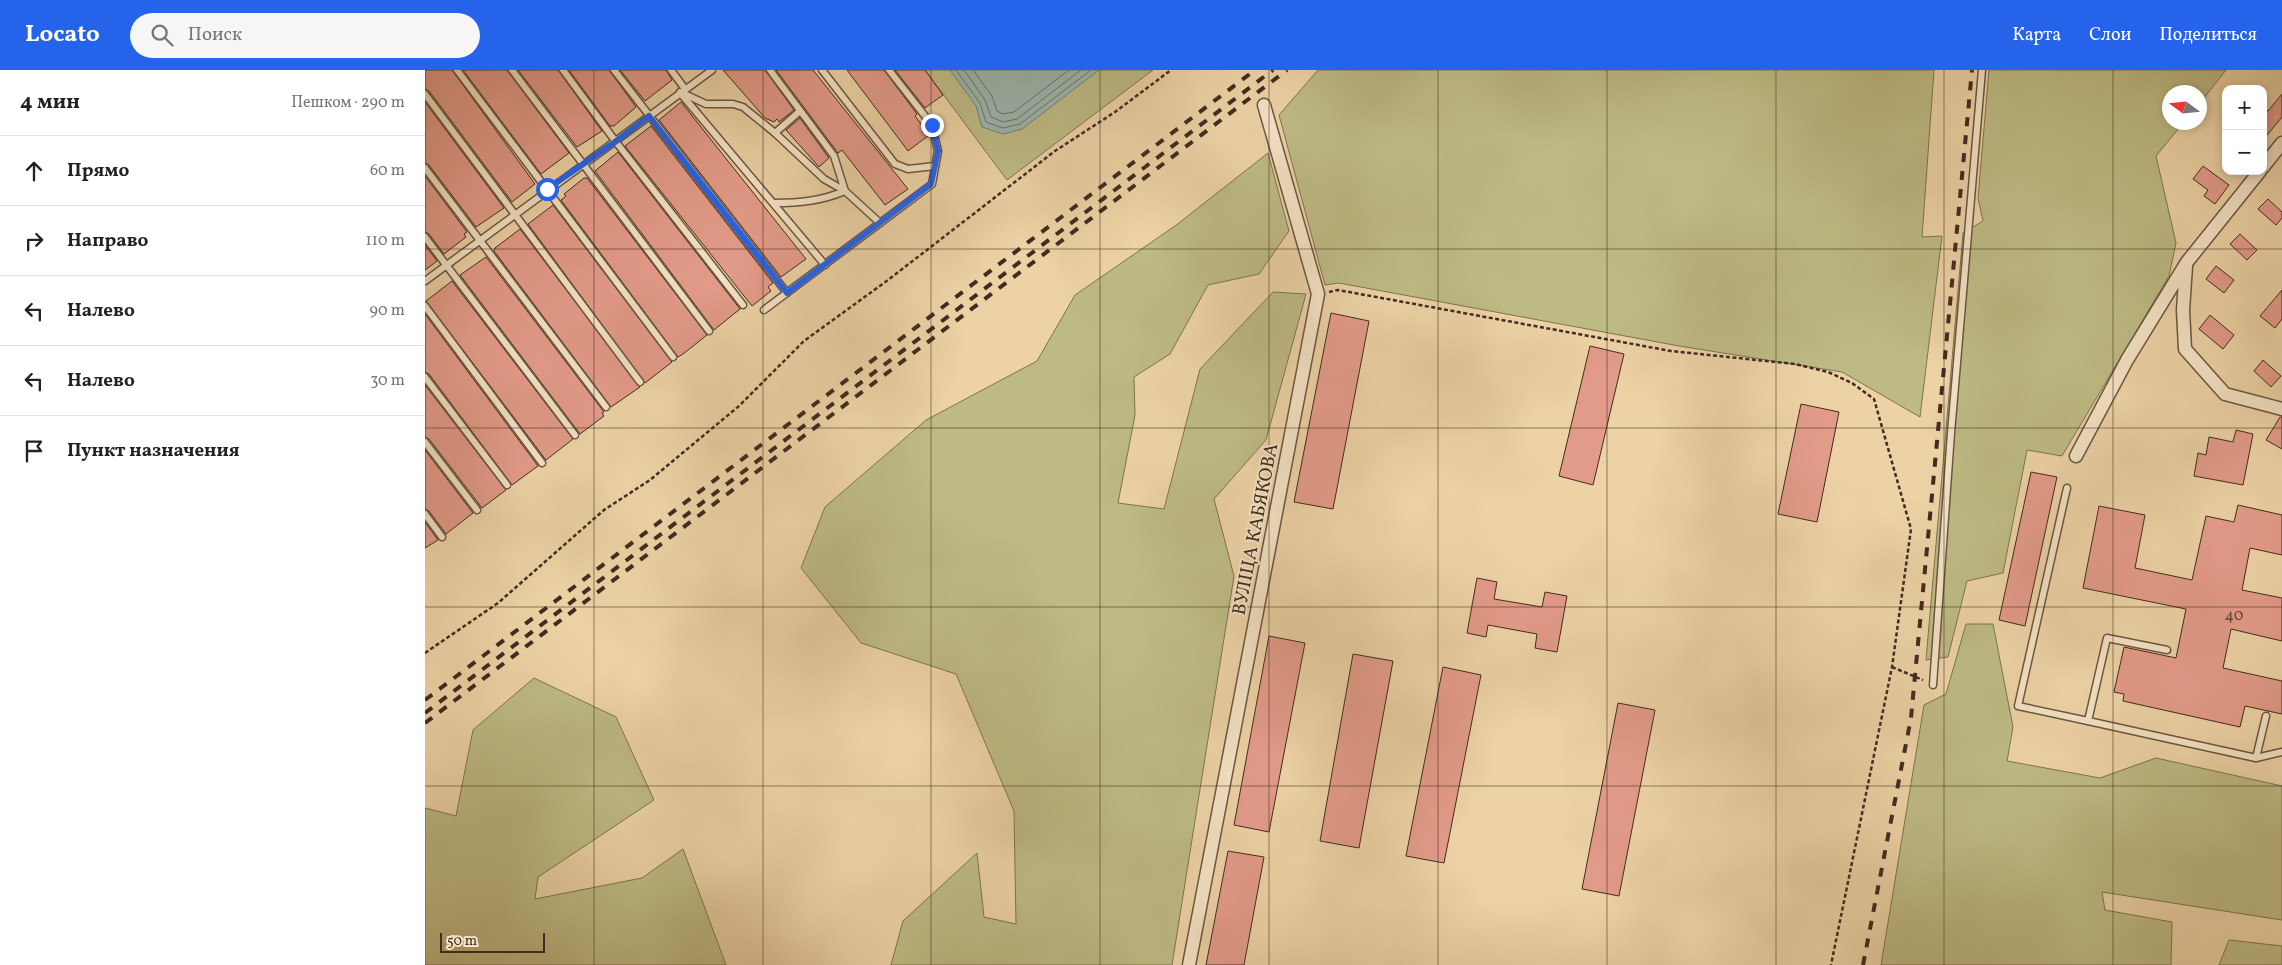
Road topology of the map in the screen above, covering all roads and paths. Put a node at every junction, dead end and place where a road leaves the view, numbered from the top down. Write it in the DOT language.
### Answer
graph roads {
  1 [pos="457,70"];
  2 [pos="512,70"];
  3 [pos="563,70"];
  4 [pos="614,70"];
  5 [pos="671,70"];
  6 [pos="712,70"];
  7 [pos="770,70"];
  8 [pos="823,70"];
  9 [pos="889,70"];
  10 [pos="1171,70"];
  11 [pos="1982,70"];
  12 [pos="683,90"];
  13 [pos="425,94"];
  14 [pos="1264,105"];
  15 [pos="800,111"];
  16 [pos="649,116"];
  17 [pos="775,133"];
  18 [pos="615,142"];
  19 [pos="2282,143"];
  20 [pos="2267,162"];
  21 [pos="582,165"];
  22 [pos="935,166"];
  23 [pos="425,168"];
  24 [pos="2257,175"];
  25 [pos="547,189"];
  26 [pos="845,191"];
  27 [pos="773,202"];
  28 [pos="514,215"];
  29 [pos="880,223"];
  30 [pos="425,237"];
  31 [pos="480,240"];
  32 [pos="2187,262"];
  33 [pos="446,265"];
  34 [pos="825,265"];
  35 [pos="425,281"];
  36 [pos="787,293"];
  37 [pos="1318,294"];
  38 [pos="743,305"];
  39 [pos="425,306"];
  40 [pos="764,310"];
  41 [pos="709,331"];
  42 [pos="673,357"];
  43 [pos="425,377"];
  44 [pos="640,382"];
  45 [pos="606,407"];
  46 [pos="2282,409"];
  47 [pos="575,435"];
  48 [pos="425,442"];
  49 [pos="2076,456"];
  50 [pos="542,463"];
  51 [pos="507,485"];
  52 [pos="2067,488"];
  53 [pos="477,510"];
  54 [pos="425,514"];
  55 [pos="443,537"];
  56 [pos="2167,650"];
  57 [pos="425,653"];
  58 [pos="1892,667"];
  59 [pos="1933,685"];
  60 [pos="2267,716"];
  61 [pos="2088,721"];
  62 [pos="2282,752"];
  63 [pos="2256,758"];
  64 [pos="1189,965"];
  65 [pos="1831,965"];
  1 -- 25 [label="lane"];
  2 -- 21 [label="lane"];
  3 -- 18 [label="lane"];
  4 -- 16 [label="lane"];
  5 -- 12 [label="lane"];
  6 -- 12 [label="lane"];
  7 -- 15 [label="lane"];
  8 -- 22 [label="lane"];
  9 -- 22 [label="lane"];
  10 -- 57 [label="path"];
  11 -- 59 [label="lane"];
  12 -- 16 [label="lane"];
  12 -- 17 [label="lane"];
  12 -- 27 [label="lane"];
  13 -- 28 [label="lane"];
  14 -- 37 [label="street, ВУЛІЦА КАБЯКОВА"];
  15 -- 17 [label="lane"];
  15 -- 26 [label="lane"];
  16 -- 18 [label="lane"];
  16 -- 36 [label="lane"];
  17 -- 26 [label="lane"];
  18 -- 21 [label="lane"];
  18 -- 38 [label="lane"];
  19 -- 20 [label="street"];
  21 -- 25 [label="lane"];
  21 -- 41 [label="lane"];
  22 -- 29 [label="lane"];
  23 -- 31 [label="lane"];
  24 -- 32 [label="street"];
  25 -- 28 [label="lane"];
  25 -- 42 [label="lane"];
  26 -- 27 [label="lane"];
  26 -- 29 [label="lane"];
  27 -- 34 [label="lane"];
  28 -- 31 [label="lane"];
  28 -- 44 [label="lane"];
  29 -- 34 [label="lane"];
  30 -- 33 [label="lane"];
  31 -- 33 [label="lane"];
  31 -- 45 [label="lane"];
  32 -- 46 [label="street"];
  32 -- 49 [label="street"];
  33 -- 35 [label="lane"];
  33 -- 47 [label="lane"];
  34 -- 36 [label="lane"];
  36 -- 40 [label="lane"];
  37 -- 58 [label="path"];
  37 -- 64 [label="street, ВУЛІЦА КАБЯКОВА"];
  39 -- 50 [label="lane"];
  43 -- 51 [label="lane"];
  48 -- 53 [label="lane"];
  52 -- 61 [label="lane"];
  54 -- 55 [label="lane"];
  56 -- 61 [label="lane"];
  58 -- 59 [label="path"];
  58 -- 65 [label="path"];
  60 -- 63 [label="lane"];
  61 -- 63 [label="lane"];
  62 -- 63 [label="lane"];
}
